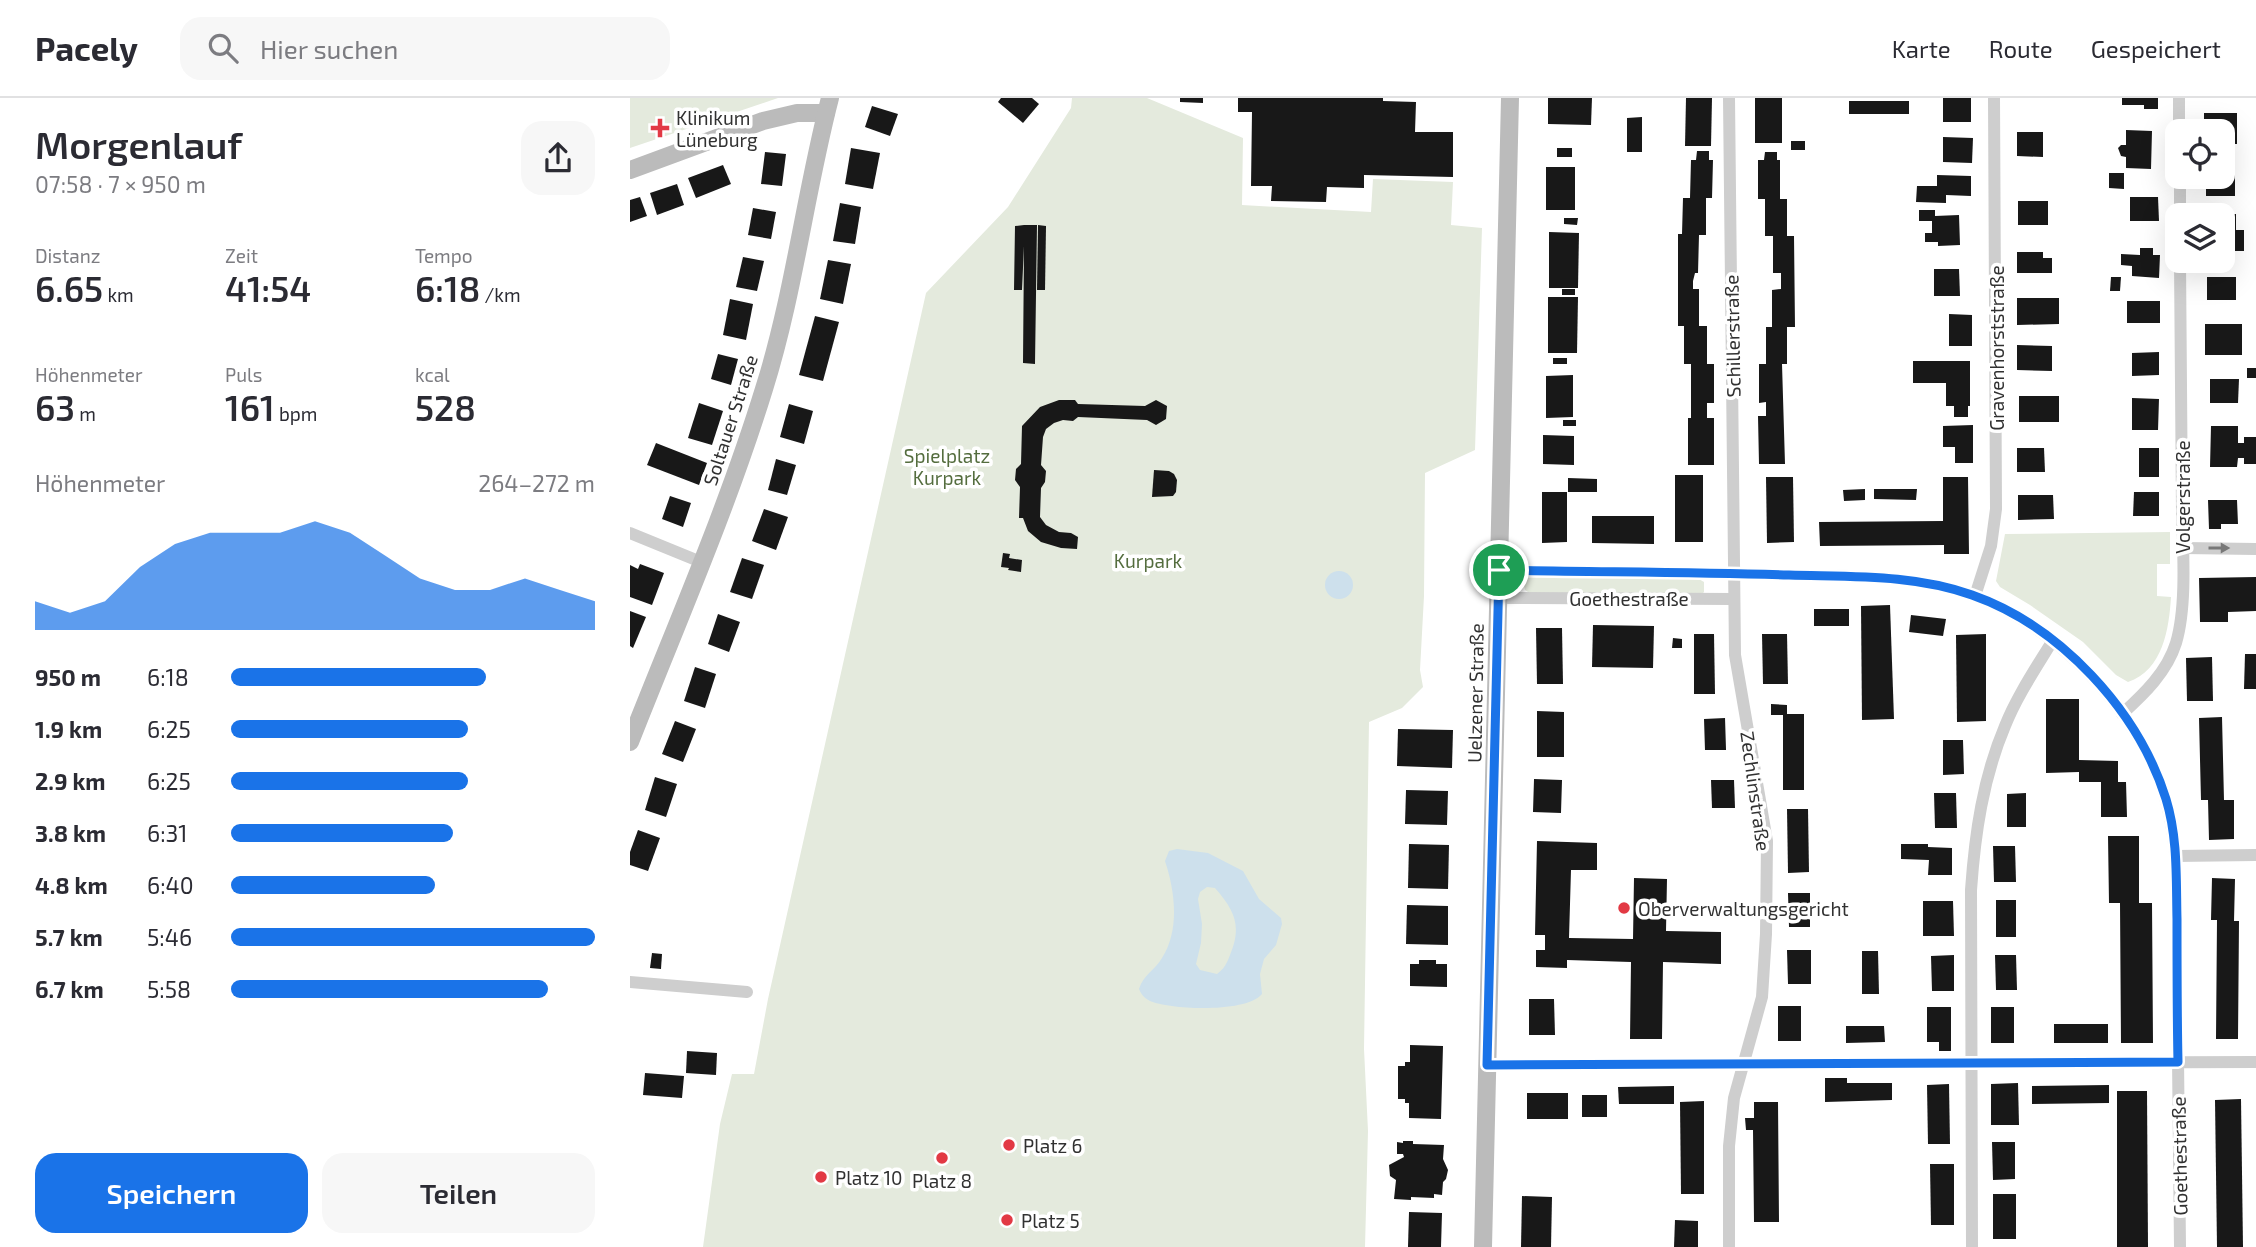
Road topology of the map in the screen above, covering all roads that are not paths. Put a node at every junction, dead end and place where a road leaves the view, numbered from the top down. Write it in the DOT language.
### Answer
graph roads {
  1 [pos="1510,98"];
  2 [pos="1729,98"];
  3 [pos="1994,98"];
  4 [pos="2179,98"];
  5 [pos="828,106"];
  6 [pos="2179,119"];
  7 [pos="630,170"];
  8 [pos="2180,273"];
  9 [pos="630,533"];
  10 [pos="2183,548"];
  11 [pos="2256,549"];
  12 [pos="701,562"];
  13 [pos="1499,570"];
  14 [pos="1734,573"];
  15 [pos="1975,596"];
  16 [pos="1498,598"];
  17 [pos="1734,599"];
  18 [pos="2053,640"];
  19 [pos="2122,713"];
  20 [pos="630,742"];
  21 [pos="2256,855"];
  22 [pos="2175,856"];
  23 [pos="630,982"];
  24 [pos="747,992"];
  25 [pos="2178,1062"];
  26 [pos="2256,1062"];
  27 [pos="1971,1063"];
  28 [pos="1487,1065"];
  29 [pos="1744,1065"];
  30 [pos="1483,1247"];
  31 [pos="1728,1247"];
  32 [pos="1972,1247"];
  33 [pos="2180,1247"];
  1 -- 13 [label="street, Uelzener Straße"];
  2 -- 14 [label="street, Schillerstraße"];
  3 -- 15 [label="street, Gravenhorststraße"];
  4 -- 6 [label="street"];
  5 -- 7 [label="street"];
  5 -- 12 [label="street, Soltauer Straße"];
  8 -- 10 [label="street, Volgerstraße"];
  9 -- 12 [label="street"];
  10 -- 11 [label="street, one-way"];
  10 -- 19 [label="street, Volgerstraße"];
  12 -- 20 [label="street, Soltauer Straße"];
  13 -- 14 [label="street, Goethestraße"];
  13 -- 16 [label="street, Uelzener Straße"];
  14 -- 15 [label="street, Goethestraße"];
  14 -- 17 [label="street"];
  15 -- 18 [label="street, Goethestraße"];
  16 -- 17 [label="street, Goethestraße"];
  16 -- 28 [label="street, Uelzener Straße"];
  17 -- 29 [label="street, Zechlinstraße"];
  18 -- 19 [label="street, Goethestraße"];
  18 -- 27 [label="street"];
  19 -- 22 [label="street, Goethestraße"];
  21 -- 22 [label="street"];
  22 -- 25 [label="street, Goethestraße"];
  23 -- 24 [label="street"];
  25 -- 26 [label="street"];
  25 -- 27 [label="street"];
  25 -- 33 [label="street, Goethestraße"];
  27 -- 29 [label="street"];
  27 -- 32 [label="street"];
  28 -- 29 [label="street"];
  28 -- 30 [label="street, Uelzener Straße"];
  29 -- 31 [label="street, Zechlinstraße"];
}
